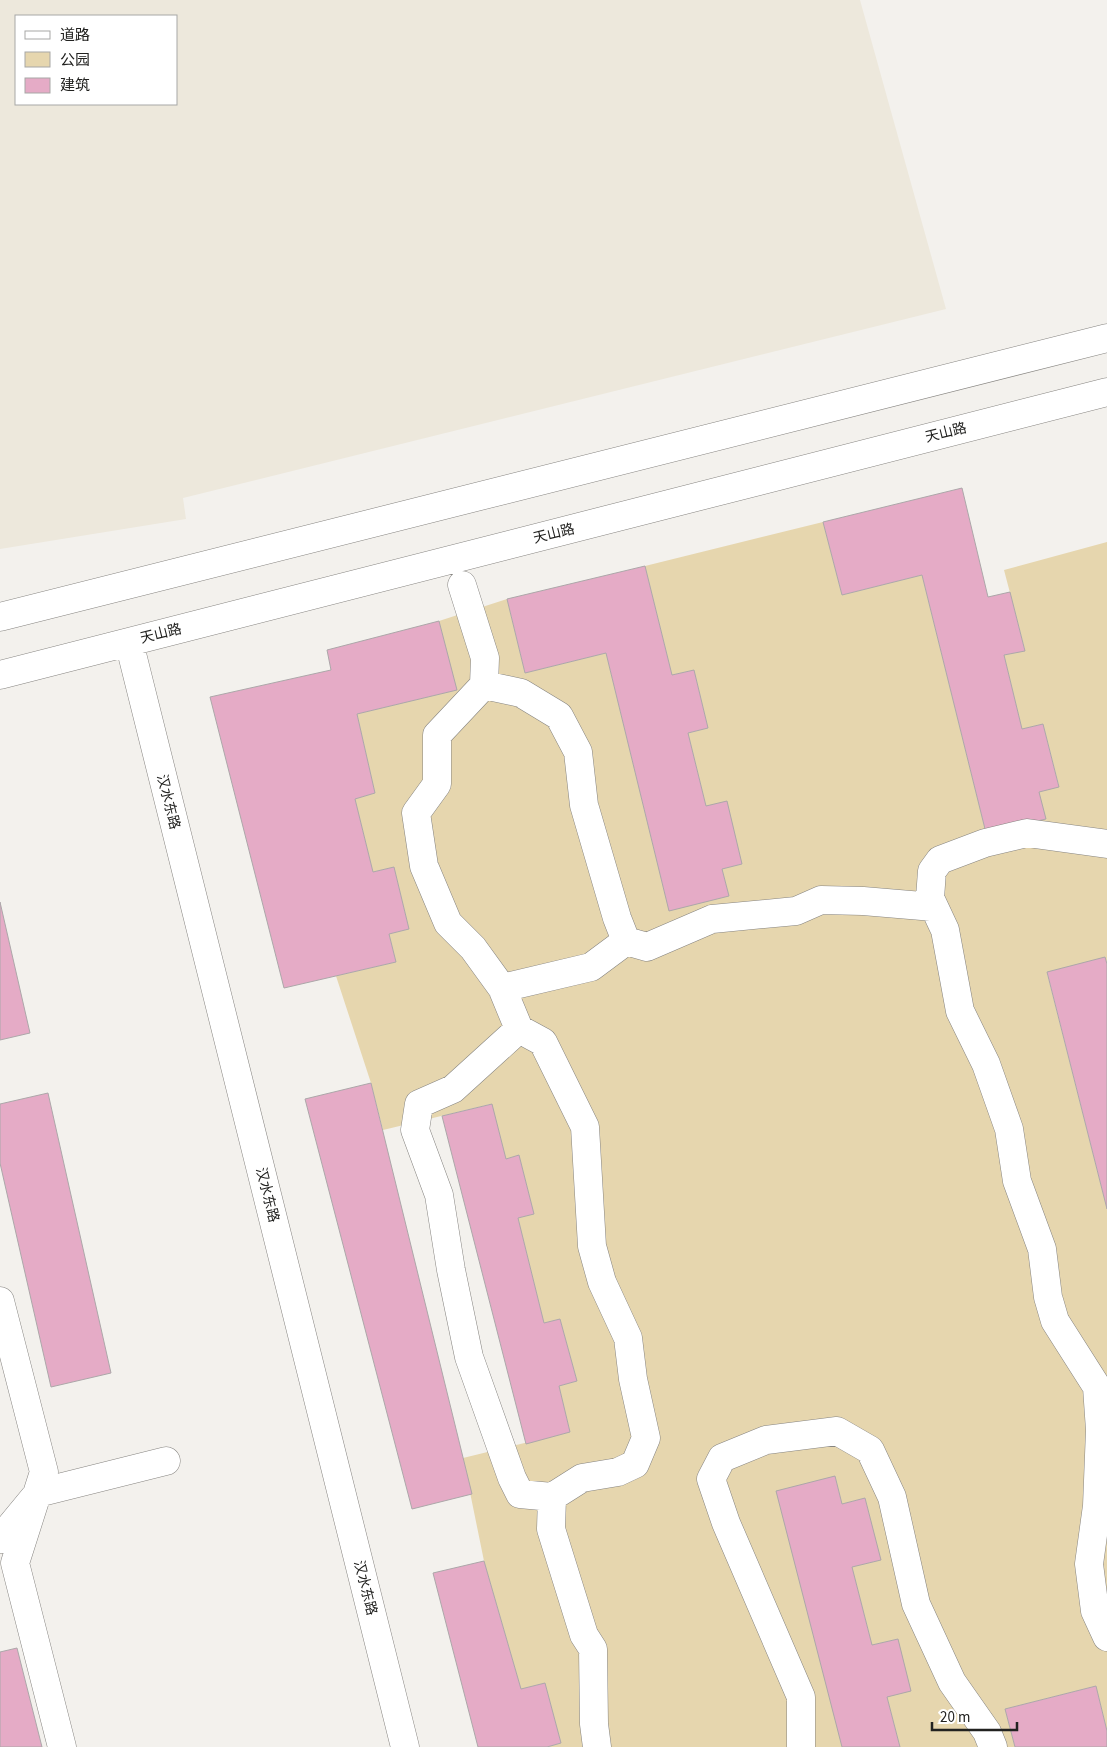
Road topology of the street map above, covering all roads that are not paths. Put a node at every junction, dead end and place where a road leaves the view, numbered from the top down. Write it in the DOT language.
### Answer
graph roads {
  1 [pos="1107,338"];
  2 [pos="1107,392"];
  3 [pos="462,585"];
  4 [pos="0,617"];
  5 [pos="128,642"];
  6 [pos="0,675"];
  7 [pos="484,685"];
  8 [pos="1107,844"];
  9 [pos="934,907"];
  10 [pos="626,941"];
  11 [pos="502,988"];
  12 [pos="519,1029"];
  13 [pos="0,1301"];
  14 [pos="1102,1385"];
  15 [pos="166,1461"];
  16 [pos="38,1493"];
  17 [pos="552,1497"];
  18 [pos="0,1539"];
  19 [pos="7,1559"];
  20 [pos="1107,1637"];
  21 [pos="62,1747"];
  22 [pos="405,1747"];
  23 [pos="597,1747"];
  24 [pos="801,1747"];
  25 [pos="993,1747"];
  1 -- 4 [label="street"];
  2 -- 5 [label="street, 天山路"];
  3 -- 7 [label="street"];
  5 -- 6 [label="street, 天山路"];
  5 -- 22 [label="street, 汉水东路"];
  7 -- 10 [label="street"];
  7 -- 11 [label="street"];
  8 -- 9 [label="street"];
  9 -- 10 [label="street"];
  9 -- 14 [label="street"];
  10 -- 11 [label="street"];
  11 -- 12 [label="street"];
  12 -- 17 [label="street"];
  12 -- 17 [label="street"];
  13 -- 16 [label="street"];
  14 -- 20 [label="street"];
  15 -- 16 [label="street"];
  16 -- 18 [label="street"];
  16 -- 19 [label="street"];
  17 -- 23 [label="street"];
  19 -- 21 [label="street"];
  24 -- 25 [label="street"];
}
